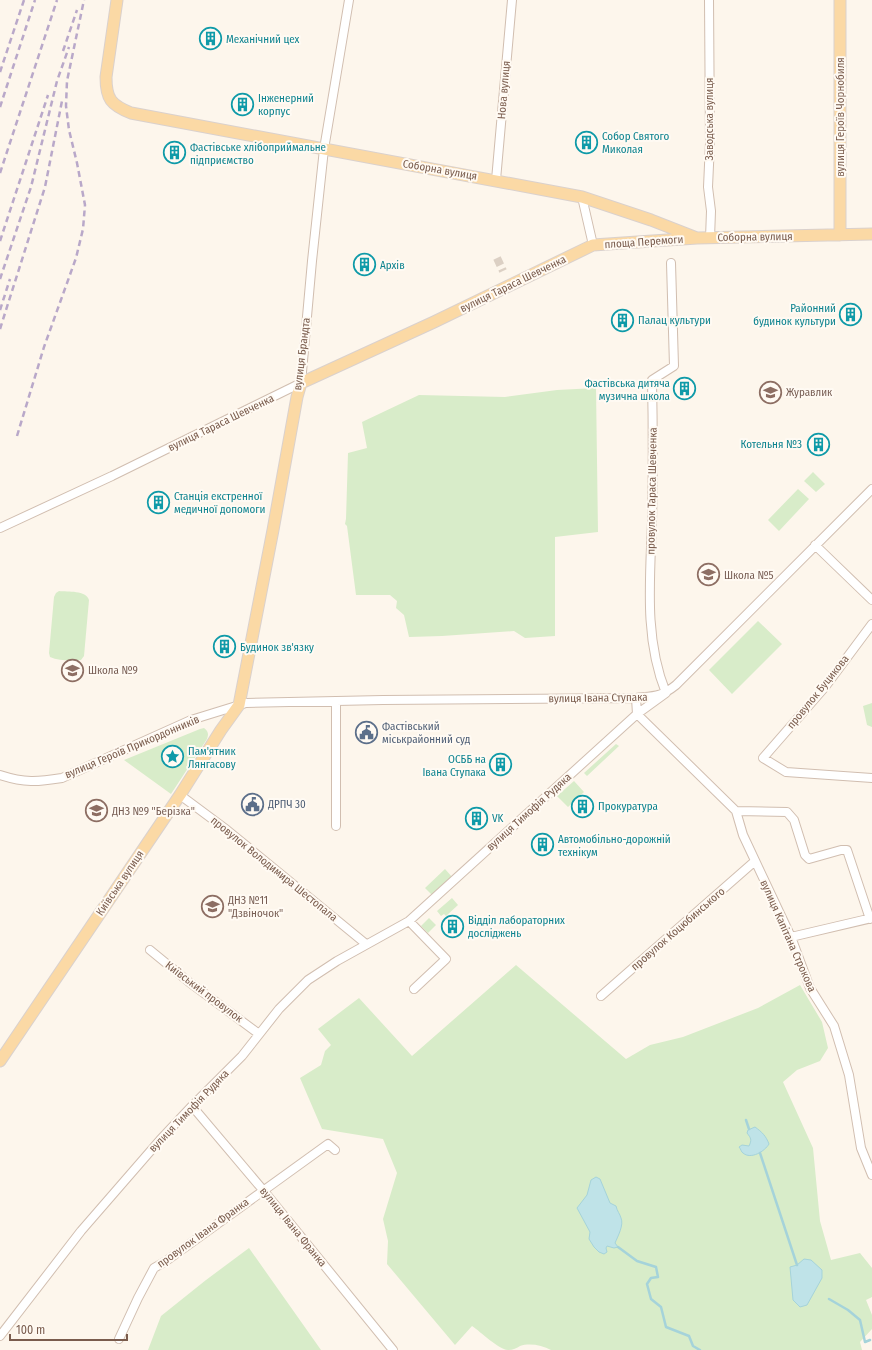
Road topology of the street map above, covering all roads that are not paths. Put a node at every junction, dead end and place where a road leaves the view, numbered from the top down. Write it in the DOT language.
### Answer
graph roads {
  1 [pos="117,0"];
  2 [pos="349,0"];
  3 [pos="512,0"];
  4 [pos="710,0"];
  5 [pos="840,0"];
  6 [pos="324,148"];
  7 [pos="496,180"];
  8 [pos="582,197"];
  9 [pos="872,234"];
  10 [pos="840,235"];
  11 [pos="697,238"];
  12 [pos="710,238"];
  13 [pos="593,245"];
  14 [pos="671,263"];
  15 [pos="301,383"];
  16 [pos="872,489"];
  17 [pos="0,528"];
  18 [pos="815,545"];
  19 [pos="872,600"];
  20 [pos="872,624"];
  21 [pos="666,693"];
  22 [pos="636,698"];
  23 [pos="336,702"];
  24 [pos="239,705"];
  25 [pos="637,714"];
  26 [pos="0,775"];
  27 [pos="872,778"];
  28 [pos="180,795"];
  29 [pos="736,811"];
  30 [pos="336,826"];
  31 [pos="755,861"];
  32 [pos="871,918"];
  33 [pos="409,921"];
  34 [pos="791,937"];
  35 [pos="366,944"];
  36 [pos="150,950"];
  37 [pos="414,989"];
  38 [pos="601,996"];
  39 [pos="259,1034"];
  40 [pos="0,1061"];
  41 [pos="192,1106"];
  42 [pos="335,1150"];
  43 [pos="872,1175"];
  44 [pos="263,1190"];
  45 [pos="0,1336"];
  46 [pos="118,1339"];
  47 [pos="393,1350"];
  1 -- 6 [label="main road, Соборна вулиця"];
  2 -- 6 [label="street, вулиця Брандта"];
  3 -- 7 [label="street, Нова вулиця"];
  4 -- 12 [label="street, Заводська вулиця"];
  5 -- 10 [label="main road, вулиця Героїв Чорнобиля"];
  6 -- 7 [label="main road, Соборна вулиця"];
  6 -- 15 [label="street, вулиця Брандта"];
  7 -- 8 [label="main road, Соборна вулиця"];
  8 -- 11 [label="main road, Соборна вулиця"];
  8 -- 13 [label="street, площа Перемоги"];
  9 -- 10 [label="main road, Соборна вулиця"];
  10 -- 12 [label="main road, Соборна вулиця"];
  11 -- 12 [label="main road, Соборна вулиця"];
  11 -- 13 [label="main road, площа Перемоги"];
  13 -- 15 [label="main road, вулиця Тараса Шевченка"];
  14 -- 21 [label="street, провулок Тараса Шевченка"];
  15 -- 17 [label="street, вулиця Тараса Шевченка"];
  15 -- 24 [label="main road, вулиця Брандта"];
  16 -- 18 [label="street, вулиця Івана Ступака"];
  18 -- 19 [label="street"];
  18 -- 21 [label="street, вулиця Івана Ступака"];
  20 -- 27 [label="street, провулок Буцикова"];
  21 -- 22 [label="street, вулиця Івана Ступака"];
  21 -- 25 [label="street"];
  22 -- 23 [label="street, вулиця Івана Ступака"];
  22 -- 25 [label="street"];
  23 -- 24 [label="street, вулиця Івана Ступака"];
  23 -- 30 [label="street"];
  24 -- 26 [label="street, вулиця Героїв Прикордонників"];
  24 -- 28 [label="main road, Київська вулиця"];
  25 -- 29 [label="street, вулиця Капітана Строкова"];
  25 -- 33 [label="street, вулиця Тимофія Рудяка"];
  28 -- 35 [label="street, провулок Володимира Шестопала"];
  28 -- 40 [label="main road, Київська вулиця"];
  29 -- 31 [label="street, вулиця Капітана Строкова"];
  29 -- 32 [label="street"];
  31 -- 34 [label="street, вулиця Капітана Строкова"];
  31 -- 38 [label="street, провулок Коцюбинського"];
  32 -- 34 [label="street"];
  33 -- 35 [label="street, вулиця Тимофія Рудяка"];
  33 -- 37 [label="street"];
  34 -- 43 [label="street, вулиця Капітана Строкова"];
  35 -- 39 [label="street, вулиця Тимофія Рудяка"];
  36 -- 39 [label="street, Київський провулок"];
  39 -- 41 [label="street, вулиця Тимофія Рудяка"];
  41 -- 44 [label="street, вулиця Івана Франка"];
  41 -- 45 [label="street, вулиця Тимофія Рудяка"];
  42 -- 44 [label="street, провулок Івана Франка"];
  44 -- 46 [label="street, провулок Івана Франка"];
  44 -- 47 [label="street, вулиця Івана Франка"];
}
